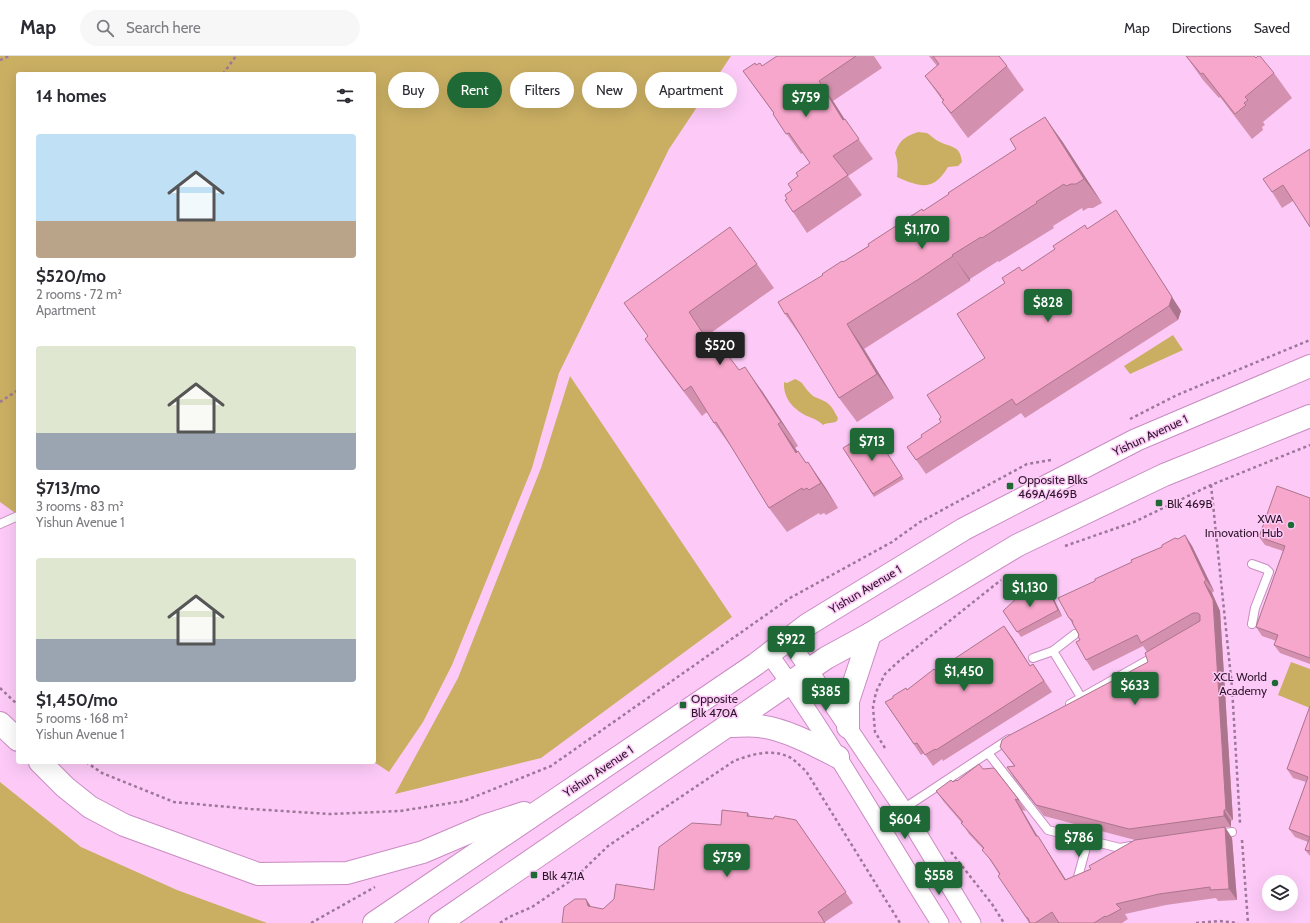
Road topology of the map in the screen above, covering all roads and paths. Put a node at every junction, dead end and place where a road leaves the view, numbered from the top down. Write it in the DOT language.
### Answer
graph roads {
  1 [pos="9,56"];
  2 [pos="236,56"];
  3 [pos="0,60"];
  4 [pos="224,72"];
  5 [pos="1310,366"];
  6 [pos="16,391"];
  7 [pos="0,402"];
  8 [pos="1310,416"];
  9 [pos="1310,445"];
  10 [pos="1211,485"];
  11 [pos="16,517"];
  12 [pos="0,524"];
  13 [pos="1062,547"];
  14 [pos="1252,564"];
  15 [pos="1002,579"];
  16 [pos="790,598"];
  17 [pos="1252,624"];
  18 [pos="870,634"];
  19 [pos="1076,634"];
  20 [pos="788,639"];
  21 [pos="1053,651"];
  22 [pos="1162,652"];
  23 [pos="769,654"];
  24 [pos="1033,658"];
  25 [pos="810,670"];
  26 [pos="790,684"];
  27 [pos="0,688"];
  28 [pos="1081,697"];
  29 [pos="16,703"];
  30 [pos="1061,709"];
  31 [pos="0,723"];
  32 [pos="728,726"];
  33 [pos="848,728"];
  34 [pos="1014,736"];
  35 [pos="16,738"];
  36 [pos="887,752"];
  37 [pos="988,753"];
  38 [pos="838,757"];
  39 [pos="42,764"];
  40 [pos="89,764"];
  41 [pos="548,805"];
  42 [pos="903,809"];
  43 [pos="1240,824"];
  44 [pos="1232,832"];
  45 [pos="1210,835"];
  46 [pos="1088,840"];
  47 [pos="1242,840"];
  48 [pos="1143,845"];
  49 [pos="950,851"];
  50 [pos="1078,877"];
  51 [pos="374,923"];
  52 [pos="440,923"];
  53 [pos="500,923"];
  54 [pos="900,923"];
  55 [pos="940,923"];
  56 [pos="972,923"];
  57 [pos="1004,923"];
  58 [pos="1196,923"];
  59 [pos="1238,923"];
  60 [pos="1248,923"];
  1 -- 3 [label="path"];
  2 -- 4 [label="path"];
  5 -- 20 [label="main road, Yishun Avenue 1"];
  6 -- 7 [label="path"];
  8 -- 18 [label="main road"];
  9 -- 10 [label="path"];
  10 -- 13 [label="path"];
  10 -- 43 [label="path"];
  11 -- 12 [label="lane"];
  14 -- 17 [label="lane"];
  15 -- 36 [label="path"];
  16 -- 40 [label="path"];
  18 -- 25 [label="main road"];
  18 -- 33 [label="main road"];
  19 -- 21 [label="lane"];
  20 -- 23 [label="main road, Yishun Avenue 1"];
  20 -- 25 [label="street"];
  21 -- 24 [label="lane"];
  21 -- 28 [label="lane"];
  22 -- 28 [label="lane"];
  23 -- 26 [label="street"];
  23 -- 41 [label="main road, Yishun Avenue 1"];
  25 -- 26 [label="main road"];
  25 -- 33 [label="street"];
  26 -- 32 [label="main road"];
  26 -- 38 [label="street"];
  27 -- 29 [label="path"];
  28 -- 30 [label="lane"];
  31 -- 35 [label="main road"];
  32 -- 38 [label="main road"];
  32 -- 52 [label="main road"];
  33 -- 42 [label="street"];
  34 -- 37 [label="lane"];
  37 -- 42 [label="lane"];
  37 -- 46 [label="lane"];
  38 -- 55 [label="street"];
  39 -- 41 [label="main road"];
  41 -- 51 [label="main road, Yishun Avenue 1"];
  42 -- 56 [label="street"];
  44 -- 45 [label="lane"];
  46 -- 48 [label="lane"];
  46 -- 50 [label="lane"];
  47 -- 60 [label="path"];
  49 -- 57 [label="path"];
  53 -- 54 [label="path"];
  58 -- 59 [label="path"];
}
